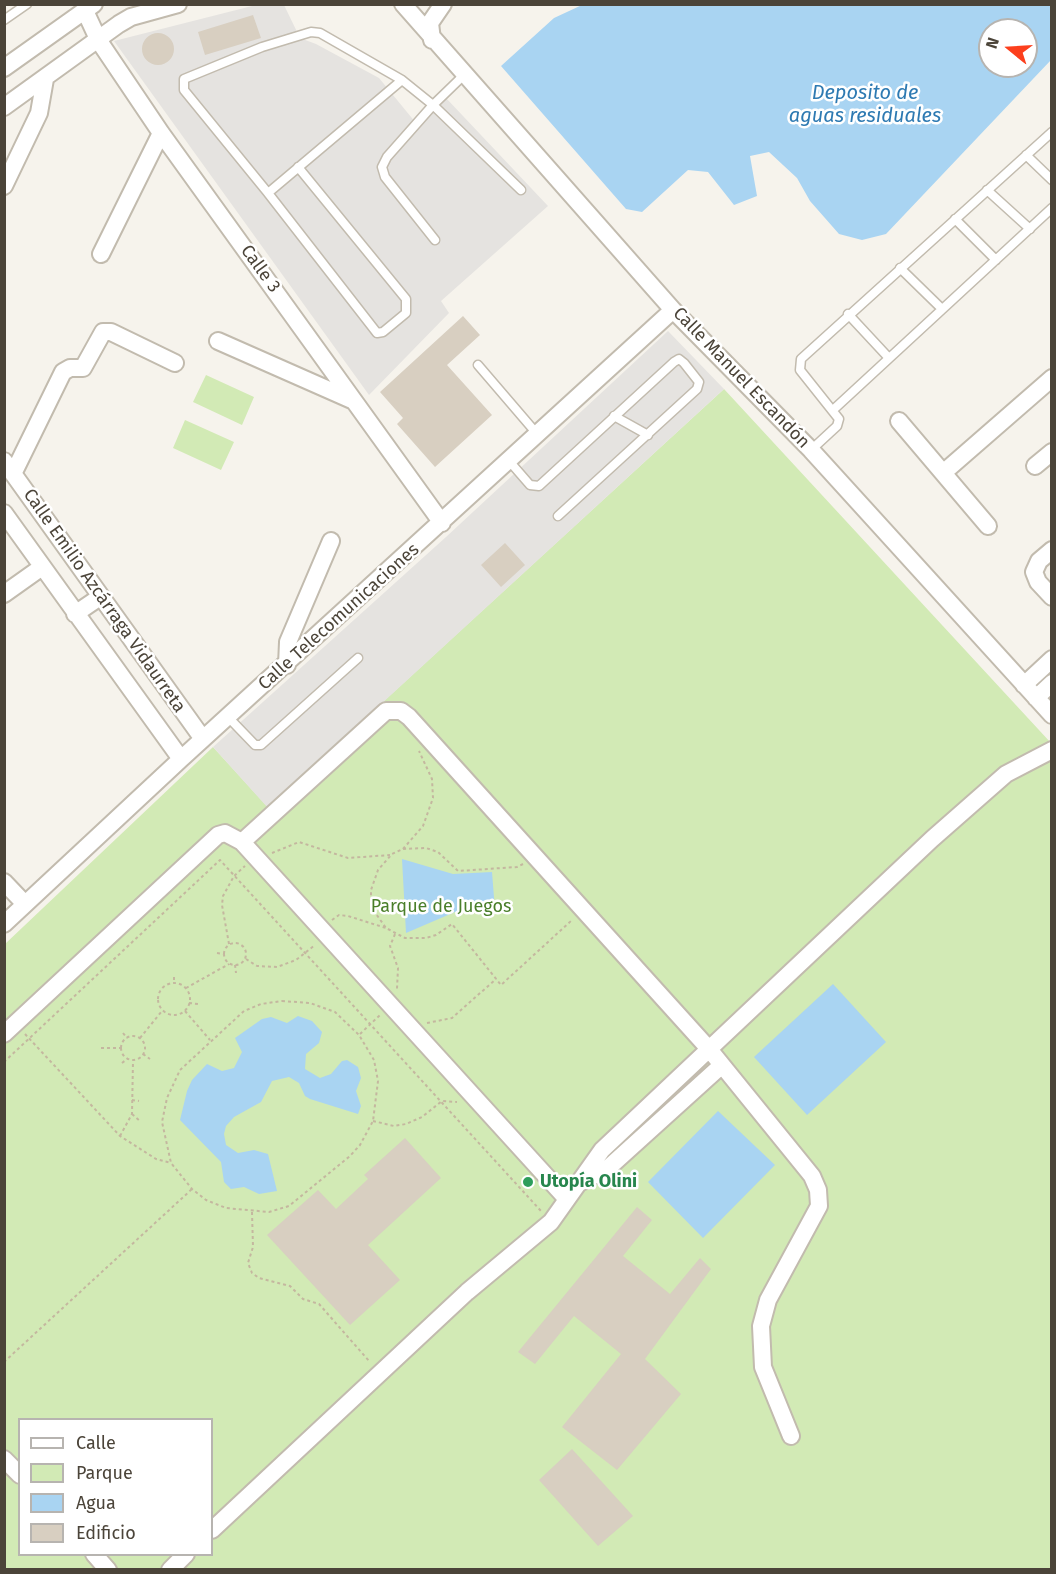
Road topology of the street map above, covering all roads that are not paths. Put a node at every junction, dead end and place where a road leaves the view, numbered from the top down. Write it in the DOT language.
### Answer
graph roads {
  1 [pos="27,4"];
  2 [pos="178,4"];
  3 [pos="403,4"];
  4 [pos="443,4"];
  5 [pos="89,8"];
  6 [pos="4,20"];
  7 [pos="99,40"];
  8 [pos="432,40"];
  9 [pos="4,68"];
  10 [pos="465,74"];
  11 [pos="45,79"];
  12 [pos="402,80"];
  13 [pos="433,105"];
  14 [pos="4,107"];
  15 [pos="1052,132"];
  16 [pos="161,133"];
  17 [pos="1026,155"];
  18 [pos="298,167"];
  19 [pos="1052,180"];
  20 [pos="4,186"];
  21 [pos="521,190"];
  22 [pos="987,190"];
  23 [pos="268,193"];
  24 [pos="1052,208"];
  25 [pos="955,219"];
  26 [pos="1030,229"];
  27 [pos="435,240"];
  28 [pos="101,254"];
  29 [pos="996,260"];
  30 [pos="900,268"];
  31 [pos="941,308"];
  32 [pos="674,310"];
  33 [pos="848,314"];
  34 [pos="218,341"];
  35 [pos="888,357"];
  36 [pos="175,363"];
  37 [pos="478,365"];
  38 [pos="1052,378"];
  39 [pos="355,401"];
  40 [pos="833,410"];
  41 [pos="614,416"];
  42 [pos="899,421"];
  43 [pos="539,435"];
  44 [pos="648,435"];
  45 [pos="811,450"];
  46 [pos="1052,452"];
  47 [pos="510,462"];
  48 [pos="1035,466"];
  49 [pos="9,468"];
  50 [pos="943,473"];
  51 [pos="4,513"];
  52 [pos="558,516"];
  53 [pos="442,523"];
  54 [pos="988,526"];
  55 [pos="331,541"];
  56 [pos="1052,550"];
  57 [pos="42,567"];
  58 [pos="4,594"];
  59 [pos="100,597"];
  60 [pos="1052,597"];
  61 [pos="75,614"];
  62 [pos="358,658"];
  63 [pos="1052,659"];
  64 [pos="287,665"];
  65 [pos="1052,683"];
  66 [pos="1024,685"];
  67 [pos="1036,698"];
  68 [pos="1052,715"];
  69 [pos="228,717"];
  70 [pos="203,740"];
  71 [pos="1052,750"];
  72 [pos="181,759"];
  73 [pos="242,842"];
  74 [pos="4,882"];
  75 [pos="25,904"];
  76 [pos="4,924"];
  77 [pos="10,1029"];
  78 [pos="709,1049"];
  79 [pos="722,1065"];
  80 [pos="579,1183"];
  81 [pos="566,1198"];
  82 [pos="791,1436"];
  83 [pos="4,1459"];
  84 [pos="18,1473"];
  85 [pos="213,1529"];
  86 [pos="96,1556"];
  87 [pos="184,1556"];
  88 [pos="108,1569"];
  89 [pos="170,1569"];
  1 -- 6 [label="lane"];
  2 -- 7 [label="street"];
  3 -- 8 [label="street, Calle Manuel Escandón"];
  4 -- 8 [label="street"];
  5 -- 7 [label="street, Calle 3"];
  5 -- 9 [label="street"];
  7 -- 11 [label="street"];
  7 -- 16 [label="street, Calle 3"];
  8 -- 10 [label="street, Calle Manuel Escandón"];
  10 -- 13 [label="lane"];
  10 -- 32 [label="street, Calle Manuel Escandón"];
  11 -- 14 [label="street"];
  11 -- 20 [label="street"];
  12 -- 13 [label="lane"];
  12 -- 18 [label="lane"];
  12 -- 23 [label="lane"];
  13 -- 21 [label="lane"];
  13 -- 27 [label="lane"];
  15 -- 17 [label="lane"];
  16 -- 28 [label="street"];
  16 -- 39 [label="street, Calle 3"];
  17 -- 19 [label="lane"];
  17 -- 22 [label="lane"];
  18 -- 23 [label="lane"];
  18 -- 23 [label="lane"];
  22 -- 25 [label="lane"];
  22 -- 26 [label="lane"];
  24 -- 26 [label="lane"];
  25 -- 29 [label="lane"];
  25 -- 30 [label="lane"];
  26 -- 29 [label="lane"];
  29 -- 31 [label="lane"];
  30 -- 31 [label="lane"];
  30 -- 33 [label="lane"];
  31 -- 35 [label="lane"];
  32 -- 43 [label="street, Calle Telecomunicaciones"];
  32 -- 45 [label="street, Calle Manuel Escandón"];
  33 -- 35 [label="lane"];
  33 -- 40 [label="lane"];
  34 -- 39 [label="street"];
  35 -- 40 [label="lane"];
  36 -- 49 [label="street"];
  37 -- 43 [label="lane"];
  38 -- 50 [label="street"];
  39 -- 53 [label="street, Calle 3"];
  40 -- 45 [label="lane"];
  41 -- 44 [label="lane"];
  41 -- 44 [label="lane"];
  41 -- 47 [label="lane"];
  42 -- 50 [label="street"];
  43 -- 47 [label="street, Calle Telecomunicaciones"];
  44 -- 52 [label="lane"];
  45 -- 66 [label="street, Calle Manuel Escandón"];
  46 -- 48 [label="street"];
  47 -- 53 [label="street, Calle Telecomunicaciones"];
  49 -- 59 [label="street, Calle Emilio Azcárraga Vidaurreta"];
  50 -- 54 [label="street"];
  51 -- 57 [label="street, Calle Emilio Azcárraga Vidaurreta"];
  53 -- 64 [label="street, Calle Telecomunicaciones"];
  55 -- 64 [label="street"];
  56 -- 60 [label="street"];
  57 -- 58 [label="street"];
  57 -- 61 [label="street, Calle Emilio Azcárraga Vidaurreta"];
  59 -- 61 [label="street"];
  59 -- 70 [label="street, Calle Emilio Azcárraga Vidaurreta"];
  61 -- 72 [label="street, Calle Emilio Azcárraga Vidaurreta"];
  62 -- 69 [label="lane"];
  63 -- 66 [label="street"];
  64 -- 69 [label="street, Calle Telecomunicaciones"];
  65 -- 67 [label="street"];
  66 -- 67 [label="street, Calle Manuel Escandón"];
  67 -- 68 [label="street, Calle Manuel Escandón"];
  69 -- 70 [label="street, Calle Telecomunicaciones"];
  70 -- 72 [label="street, Calle Telecomunicaciones"];
  71 -- 78 [label="street"];
  72 -- 75 [label="street, Calle Telecomunicaciones"];
  73 -- 77 [label="street"];
  73 -- 78 [label="street"];
  73 -- 81 [label="street"];
  74 -- 75 [label="street"];
  75 -- 76 [label="street, Calle Telecomunicaciones"];
  78 -- 79 [label="street"];
  78 -- 80 [label="street"];
  79 -- 80 [label="street"];
  79 -- 82 [label="street"];
  80 -- 81 [label="street"];
  81 -- 85 [label="street"];
  83 -- 84 [label="street"];
  86 -- 88 [label="street"];
  87 -- 89 [label="street"];
}
